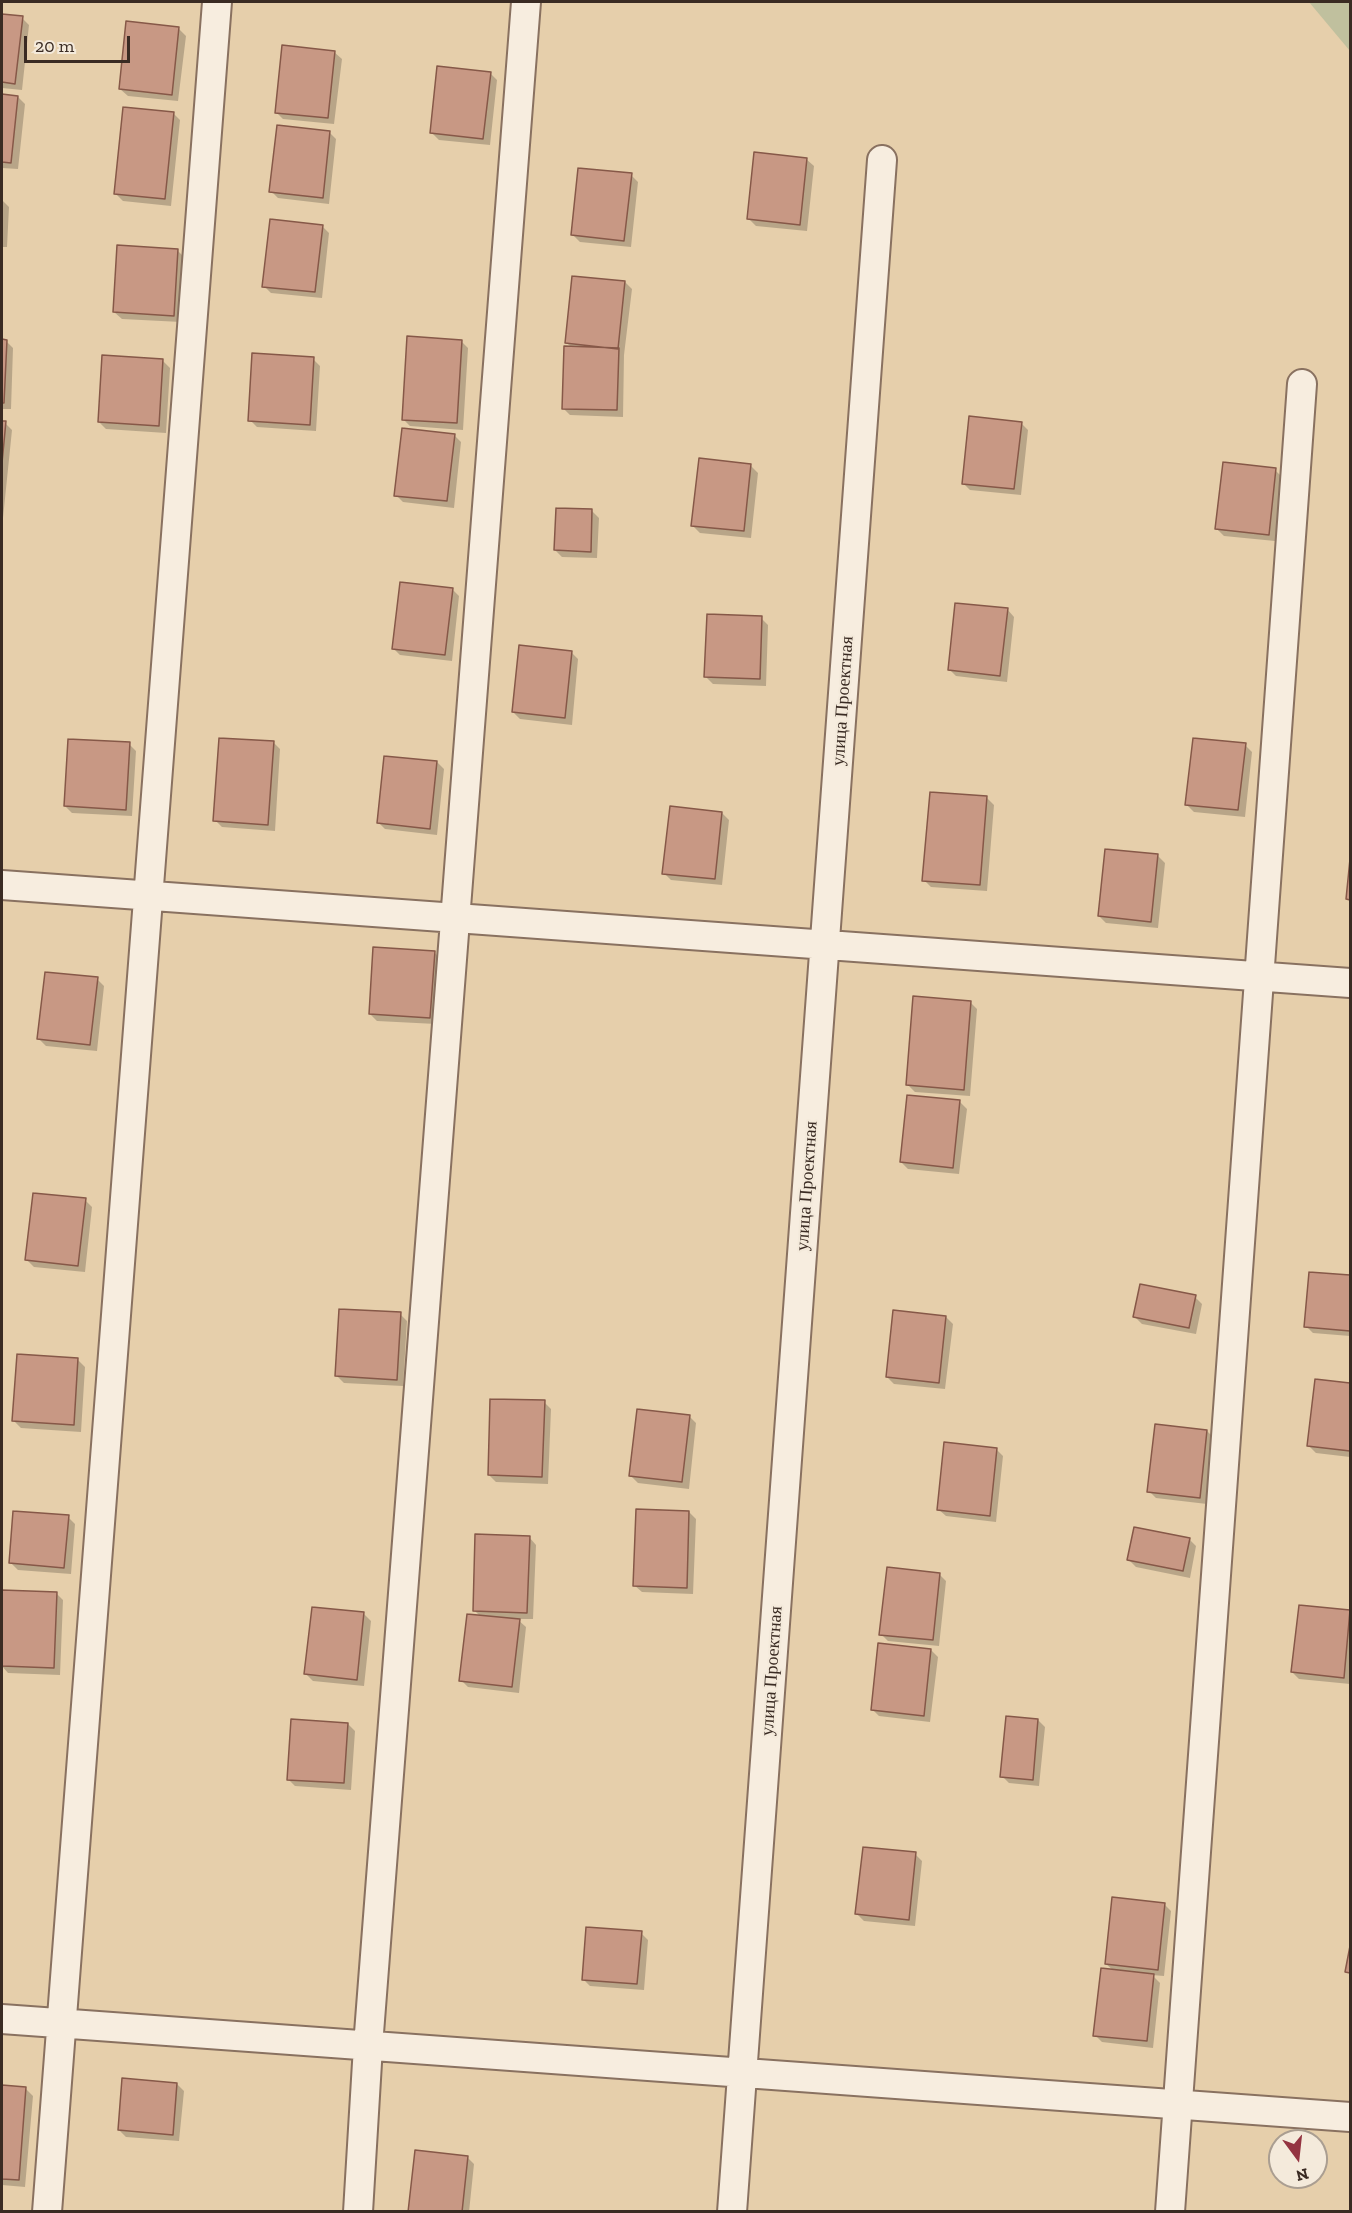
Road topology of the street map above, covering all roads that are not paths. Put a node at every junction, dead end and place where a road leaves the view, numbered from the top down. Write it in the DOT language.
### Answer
graph roads {
  1 [pos="217,2"];
  2 [pos="526,2"];
  3 [pos="882,160"];
  4 [pos="1302,384"];
  5 [pos="2,885"];
  6 [pos="148,896"];
  7 [pos="455,918"];
  8 [pos="825,945"];
  9 [pos="1259,977"];
  10 [pos="1350,983"];
  11 [pos="2,2019"];
  12 [pos="62,2024"];
  13 [pos="368,2046"];
  14 [pos="742,2073"];
  15 [pos="1178,2105"];
  16 [pos="1350,2117"];
  17 [pos="47,2211"];
  18 [pos="358,2211"];
  19 [pos="732,2211"];
  20 [pos="1170,2211"];
  1 -- 6 [label="street"];
  2 -- 7 [label="street"];
  3 -- 8 [label="street, улица Проектная"];
  4 -- 9 [label="street"];
  5 -- 6 [label="street"];
  6 -- 7 [label="street"];
  6 -- 12 [label="street"];
  7 -- 8 [label="street"];
  7 -- 13 [label="street"];
  8 -- 9 [label="street"];
  8 -- 14 [label="street, улица Проектная"];
  9 -- 10 [label="street"];
  9 -- 15 [label="street"];
  11 -- 12 [label="street"];
  12 -- 13 [label="street"];
  12 -- 17 [label="street"];
  13 -- 14 [label="street"];
  13 -- 18 [label="street"];
  14 -- 15 [label="street"];
  14 -- 19 [label="street, улица Проектная"];
  15 -- 16 [label="street"];
  15 -- 20 [label="street"];
}
